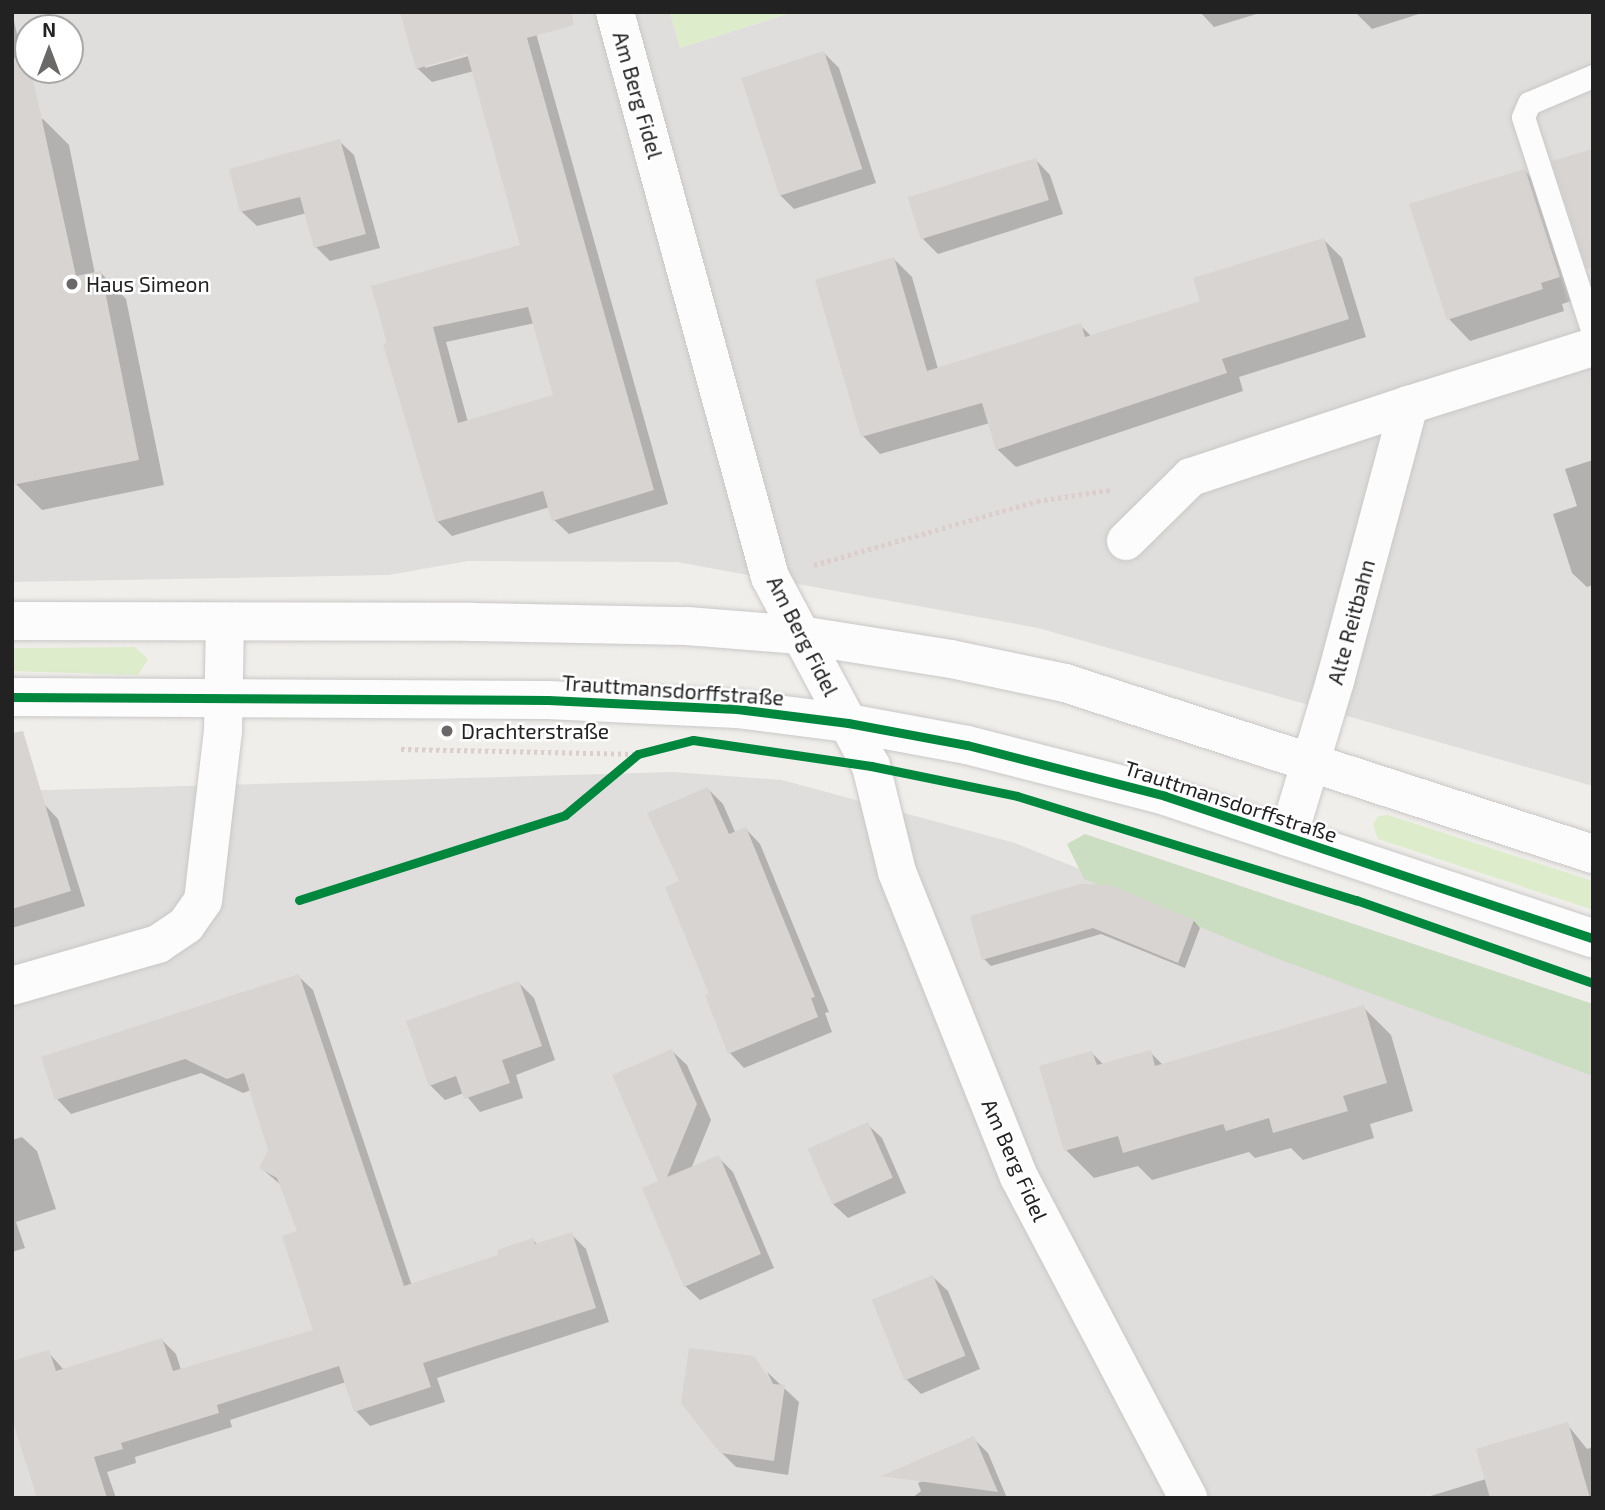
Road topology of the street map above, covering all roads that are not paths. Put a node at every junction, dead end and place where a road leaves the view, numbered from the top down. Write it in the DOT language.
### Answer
graph roads {
  1 [pos="615,12"];
  2 [pos="1593,76"];
  3 [pos="1593,332"];
  4 [pos="1593,347"];
  5 [pos="1409,405"];
  6 [pos="1126,541"];
  7 [pos="12,621"];
  8 [pos="225,622"];
  9 [pos="800,635"];
  10 [pos="12,698"];
  11 [pos="225,701"];
  12 [pos="848,723"];
  13 [pos="1311,761"];
  14 [pos="1288,837"];
  15 [pos="1593,854"];
  16 [pos="1593,938"];
  17 [pos="12,986"];
  18 [pos="1188,1498"];
  1 -- 9 [label="street, Am Berg Fidel"];
  2 -- 3 [label="lane"];
  4 -- 5 [label="street"];
  5 -- 6 [label="street"];
  5 -- 13 [label="street, Alte Reitbahn"];
  7 -- 8 [label="street"];
  8 -- 9 [label="street"];
  8 -- 11 [label="street"];
  9 -- 12 [label="street, Am Berg Fidel"];
  9 -- 13 [label="street"];
  10 -- 11 [label="street, Trauttmansdorffstraße"];
  11 -- 12 [label="street, Trauttmansdorffstraße"];
  11 -- 17 [label="street"];
  12 -- 14 [label="street, Trauttmansdorffstraße"];
  12 -- 18 [label="street, Am Berg Fidel"];
  13 -- 14 [label="street, Alte Reitbahn"];
  13 -- 15 [label="street"];
  14 -- 16 [label="street, Trauttmansdorffstraße"];
}
